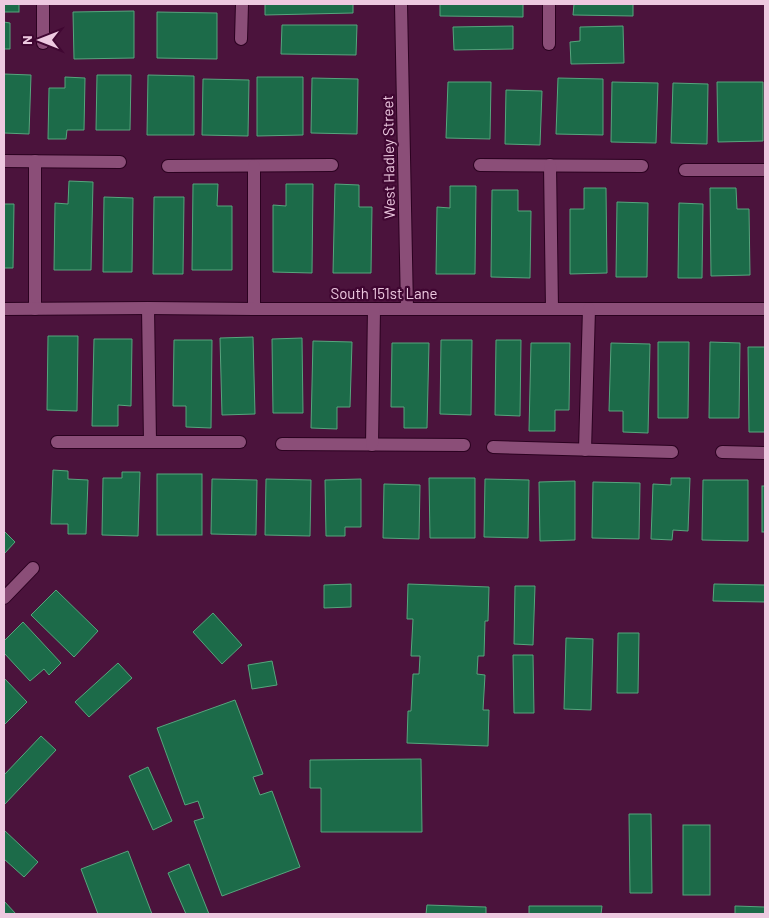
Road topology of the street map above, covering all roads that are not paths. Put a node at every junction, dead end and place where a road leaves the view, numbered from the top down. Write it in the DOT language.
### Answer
graph roads {
  1 [pos="43,4"];
  2 [pos="242,4"];
  3 [pos="401,4"];
  4 [pos="549,4"];
  5 [pos="241,39"];
  6 [pos="43,43"];
  7 [pos="548,44"];
  8 [pos="4,161"];
  9 [pos="35,161"];
  10 [pos="120,162"];
  11 [pos="332,165"];
  12 [pos="480,165"];
  13 [pos="550,165"];
  14 [pos="168,166"];
  15 [pos="254,166"];
  16 [pos="642,166"];
  17 [pos="685,170"];
  18 [pos="765,170"];
  19 [pos="148,308"];
  20 [pos="4,310"];
  21 [pos="35,310"];
  22 [pos="254,310"];
  23 [pos="374,310"];
  24 [pos="407,310"];
  25 [pos="552,310"];
  26 [pos="589,310"];
  27 [pos="765,310"];
  28 [pos="57,442"];
  29 [pos="150,442"];
  30 [pos="240,442"];
  31 [pos="282,444"];
  32 [pos="372,445"];
  33 [pos="464,445"];
  34 [pos="493,447"];
  35 [pos="585,450"];
  36 [pos="672,452"];
  37 [pos="722,452"];
  38 [pos="765,453"];
  39 [pos="33,568"];
  40 [pos="4,598"];
  1 -- 6 [label="street"];
  2 -- 5 [label="street"];
  3 -- 24 [label="street, West Hadley Street"];
  4 -- 7 [label="street"];
  8 -- 9 [label="street"];
  9 -- 10 [label="street"];
  9 -- 21 [label="street"];
  11 -- 15 [label="street"];
  12 -- 13 [label="street"];
  13 -- 16 [label="street"];
  13 -- 25 [label="street"];
  14 -- 15 [label="street"];
  15 -- 22 [label="street"];
  17 -- 18 [label="street"];
  19 -- 21 [label="street, South 151st Lane"];
  19 -- 22 [label="street, South 151st Lane"];
  19 -- 29 [label="street"];
  20 -- 21 [label="street, South 151st Lane"];
  22 -- 23 [label="street, South 151st Lane"];
  23 -- 24 [label="street, South 151st Lane"];
  23 -- 32 [label="street"];
  24 -- 25 [label="street, South 151st Lane"];
  25 -- 26 [label="street, South 151st Lane"];
  26 -- 27 [label="street, South 151st Lane"];
  26 -- 35 [label="street"];
  28 -- 29 [label="street"];
  29 -- 30 [label="street"];
  31 -- 32 [label="street"];
  32 -- 33 [label="street"];
  34 -- 35 [label="street"];
  35 -- 36 [label="street"];
  37 -- 38 [label="street"];
  39 -- 40 [label="street"];
}
